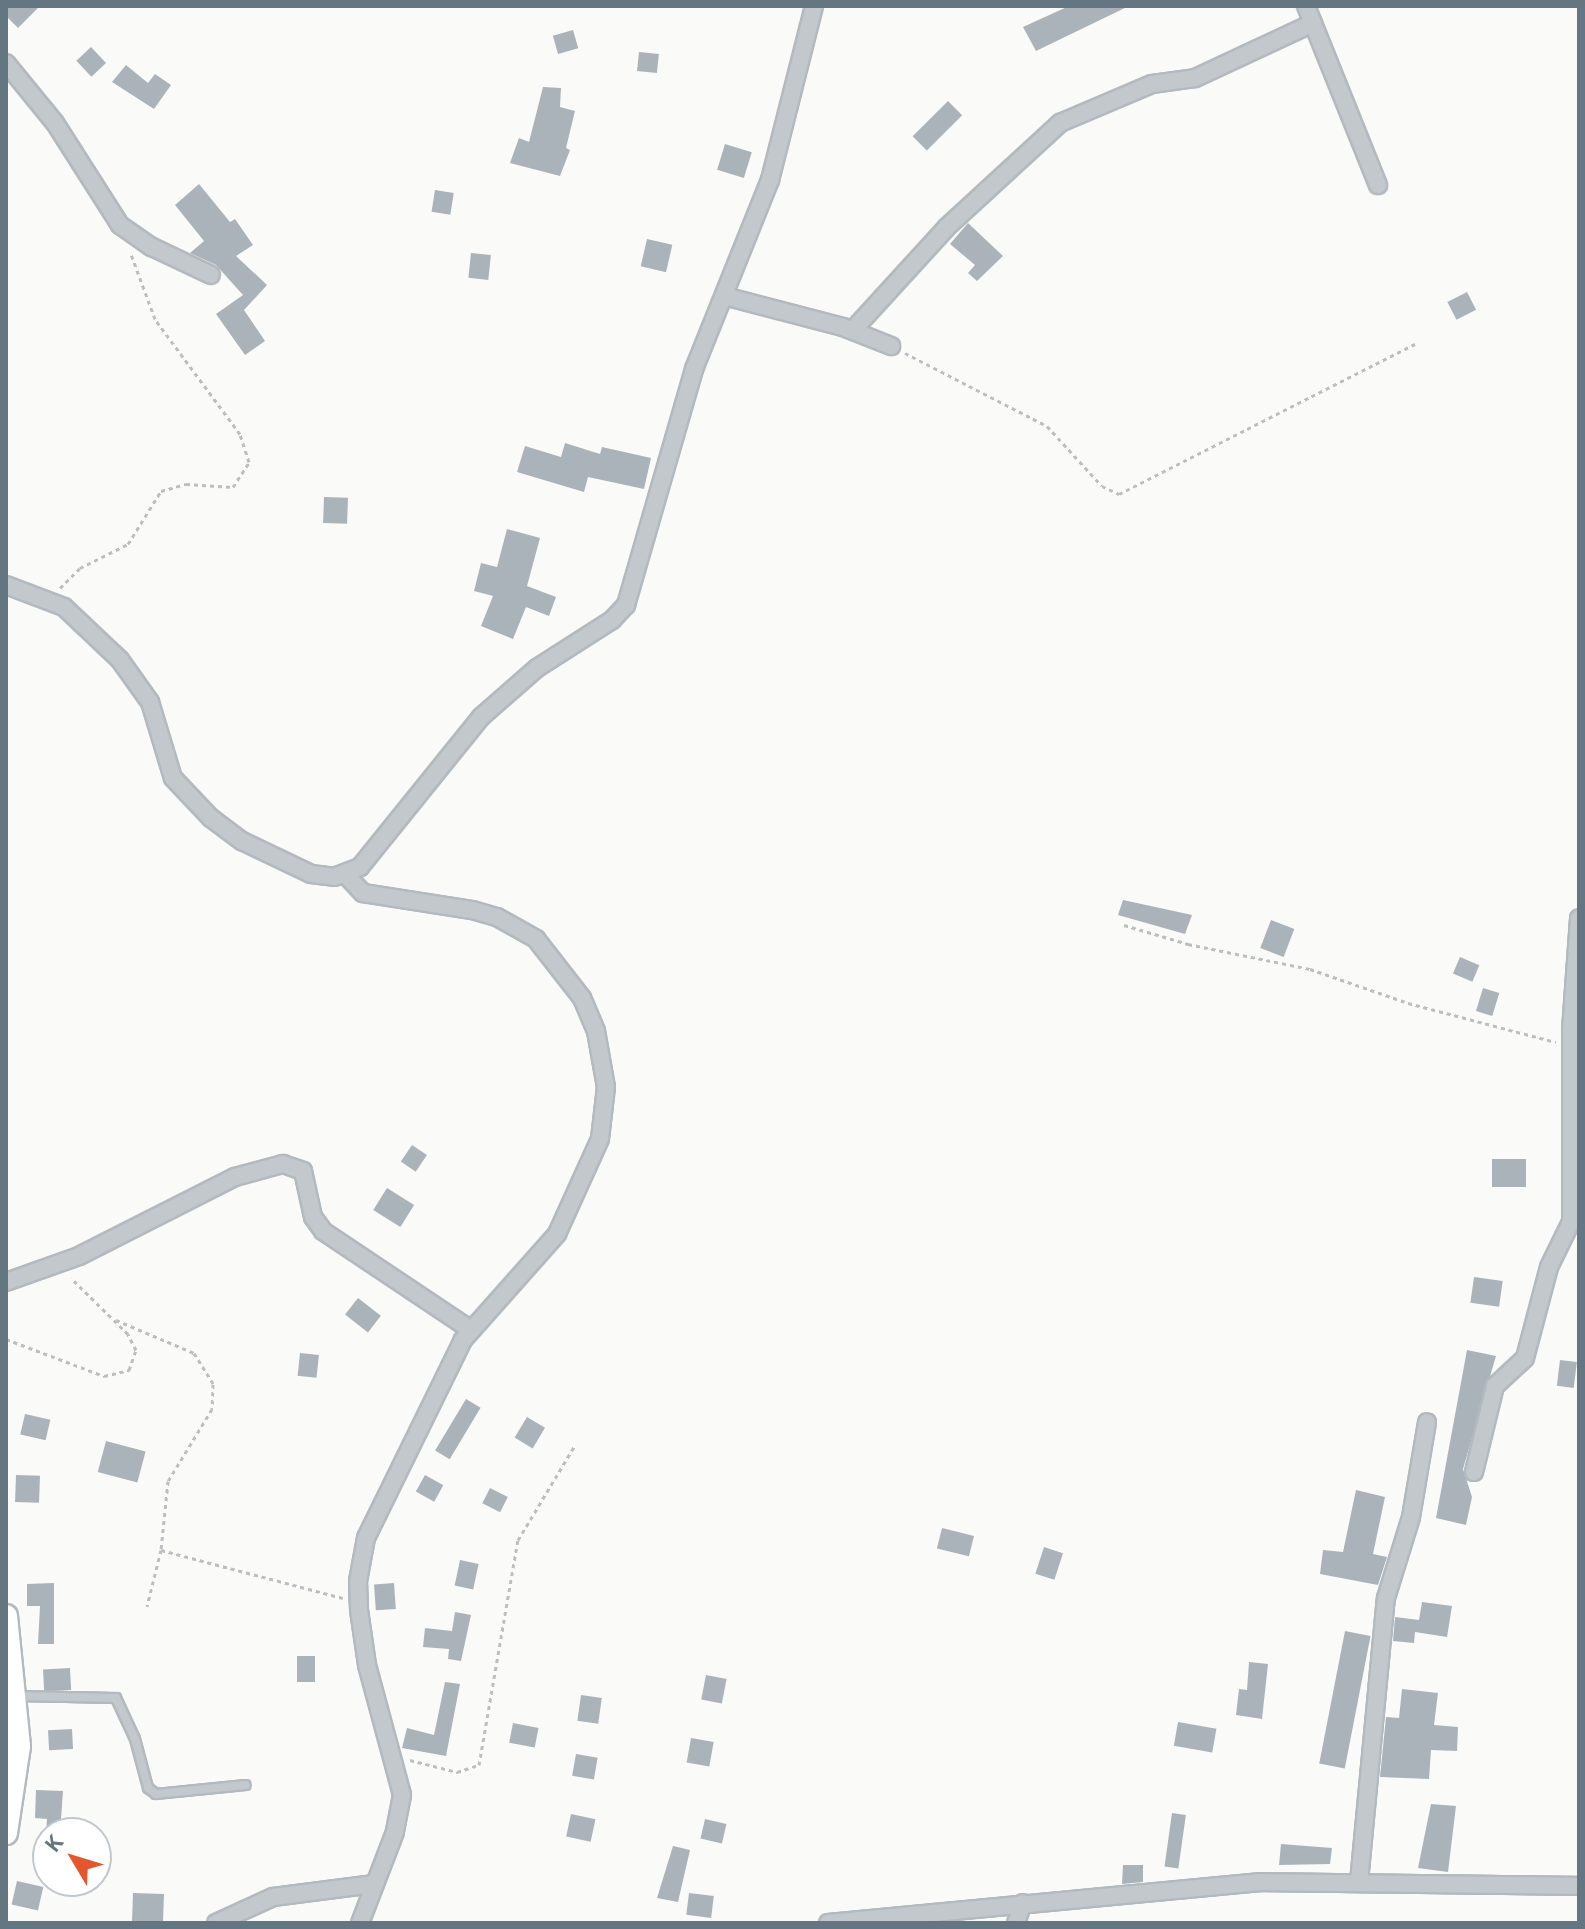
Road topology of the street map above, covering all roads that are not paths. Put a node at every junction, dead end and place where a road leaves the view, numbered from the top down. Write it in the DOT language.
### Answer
graph roads {
  1 [pos="814,6"];
  2 [pos="1306,6"];
  3 [pos="1313,23"];
  4 [pos="6,63"];
  5 [pos="1378,185"];
  6 [pos="211,275"];
  7 [pos="724,296"];
  8 [pos="853,330"];
  9 [pos="891,346"];
  10 [pos="6,585"];
  11 [pos="346,875"];
  12 [pos="1579,918"];
  13 [pos="1576,993"];
  14 [pos="6,1282"];
  15 [pos="471,1330"];
  16 [pos="1427,1422"];
  17 [pos="1474,1472"];
  18 [pos="6,1616"];
  19 [pos="11,1686"];
  20 [pos="12,1746"];
  21 [pos="246,1785"];
  22 [pos="6,1833"];
  23 [pos="1359,1882"];
  24 [pos="374,1884"];
  25 [pos="1579,1886"];
  26 [pos="1023,1903"];
  27 [pos="216,1923"];
  28 [pos="360,1923"];
  29 [pos="828,1923"];
  30 [pos="1016,1923"];
  1 -- 7 [label="street"];
  2 -- 3 [label="street"];
  3 -- 5 [label="street"];
  3 -- 8 [label="street"];
  4 -- 6 [label="street"];
  7 -- 8 [label="street"];
  7 -- 11 [label="street"];
  8 -- 9 [label="street"];
  10 -- 11 [label="street"];
  11 -- 15 [label="street"];
  12 -- 13 [label="street"];
  13 -- 17 [label="street"];
  14 -- 15 [label="street"];
  15 -- 24 [label="street"];
  16 -- 23 [label="street"];
  18 -- 19 [label="street"];
  19 -- 20 [label="street"];
  19 -- 21 [label="lane"];
  20 -- 22 [label="street"];
  23 -- 25 [label="street"];
  23 -- 26 [label="street"];
  24 -- 27 [label="street"];
  24 -- 28 [label="street"];
  26 -- 29 [label="street"];
  26 -- 30 [label="street"];
}
